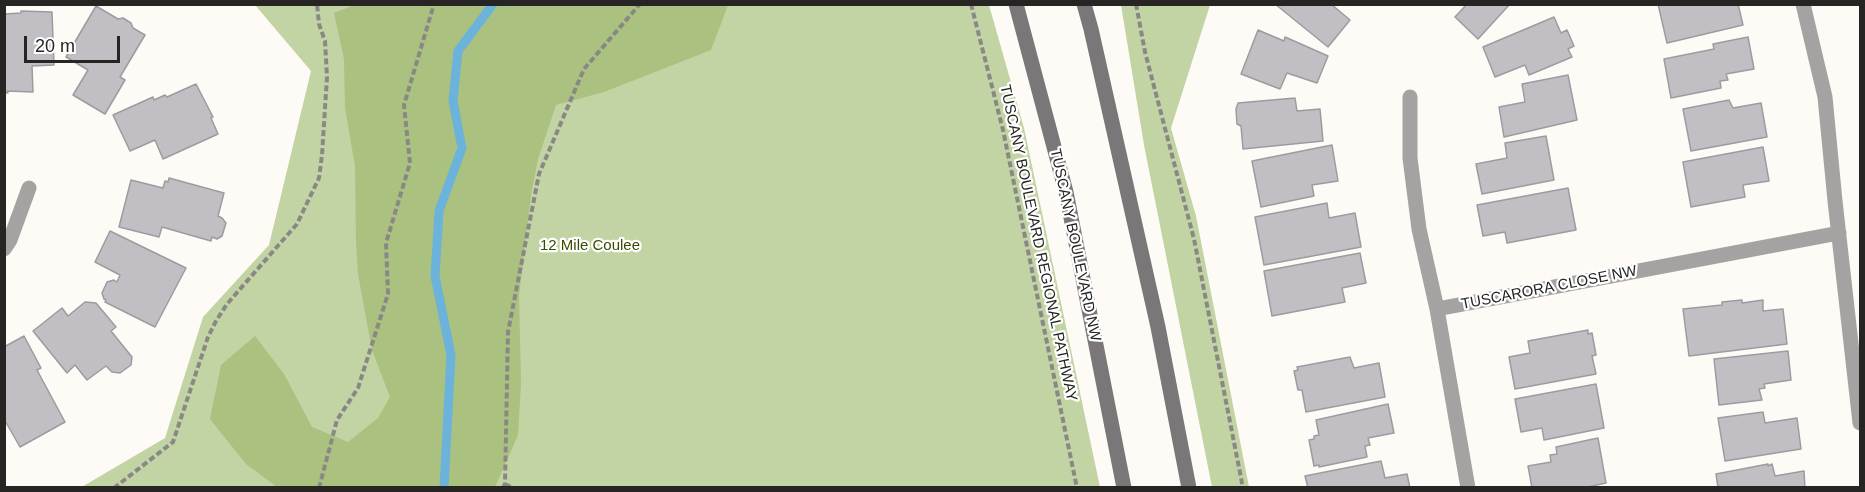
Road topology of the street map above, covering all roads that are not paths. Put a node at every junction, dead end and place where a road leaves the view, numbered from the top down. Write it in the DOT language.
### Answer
graph roads {
  1 [pos="1016,4"];
  2 [pos="1084,4"];
  3 [pos="1091,4"];
  4 [pos="1803,4"];
  5 [pos="1091,29"];
  6 [pos="1410,97"];
  7 [pos="29,188"];
  8 [pos="1839,233"];
  9 [pos="4,249"];
  10 [pos="1437,309"];
  11 [pos="1860,423"];
  12 [pos="1125,488"];
  13 [pos="1189,488"];
  14 [pos="1468,488"];
  1 -- 12 [label="street, TUSCANY BOULEVARD NW"];
  2 -- 5 [label="street"];
  3 -- 5 [label="street"];
  4 -- 8 [label="street"];
  5 -- 13 [label="street"];
  6 -- 10 [label="street"];
  7 -- 9 [label="street"];
  8 -- 10 [label="street, TUSCARORA CLOSE NW"];
  8 -- 11 [label="street"];
  10 -- 14 [label="street"];
}
